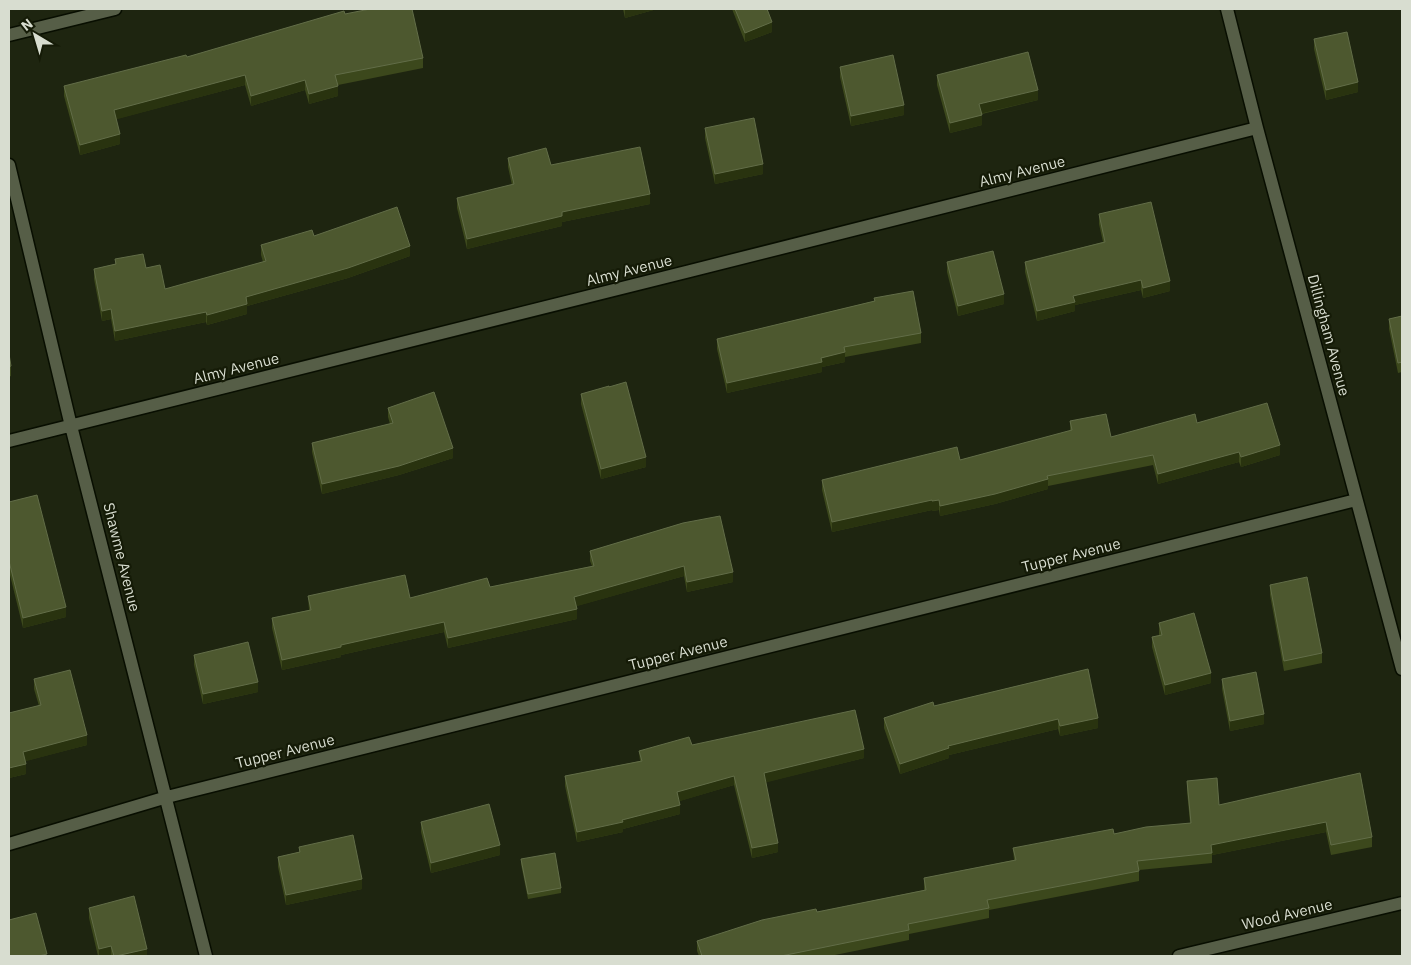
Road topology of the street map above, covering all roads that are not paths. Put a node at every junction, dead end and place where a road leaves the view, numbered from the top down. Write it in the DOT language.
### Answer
graph roads {
  1 [pos="115,9"];
  2 [pos="1228,9"];
  3 [pos="9,35"];
  4 [pos="1257,128"];
  5 [pos="9,165"];
  6 [pos="71,426"];
  7 [pos="9,441"];
  8 [pos="1356,500"];
  9 [pos="1402,668"];
  10 [pos="167,798"];
  11 [pos="9,844"];
  12 [pos="1402,903"];
  13 [pos="206,956"];
  14 [pos="1179,956"];
  1 -- 3 [label="street"];
  2 -- 4 [label="street, Dillingham Avenue"];
  4 -- 6 [label="street, Almy Avenue"];
  4 -- 8 [label="street, Dillingham Avenue"];
  5 -- 6 [label="street, Shawme Avenue"];
  6 -- 7 [label="street, Almy Avenue"];
  6 -- 10 [label="street, Shawme Avenue"];
  8 -- 9 [label="street, Dillingham Avenue"];
  8 -- 10 [label="street, Tupper Avenue"];
  10 -- 11 [label="street, Tupper Avenue"];
  10 -- 13 [label="street, Shawme Avenue"];
  12 -- 14 [label="street, Wood Avenue"];
}
